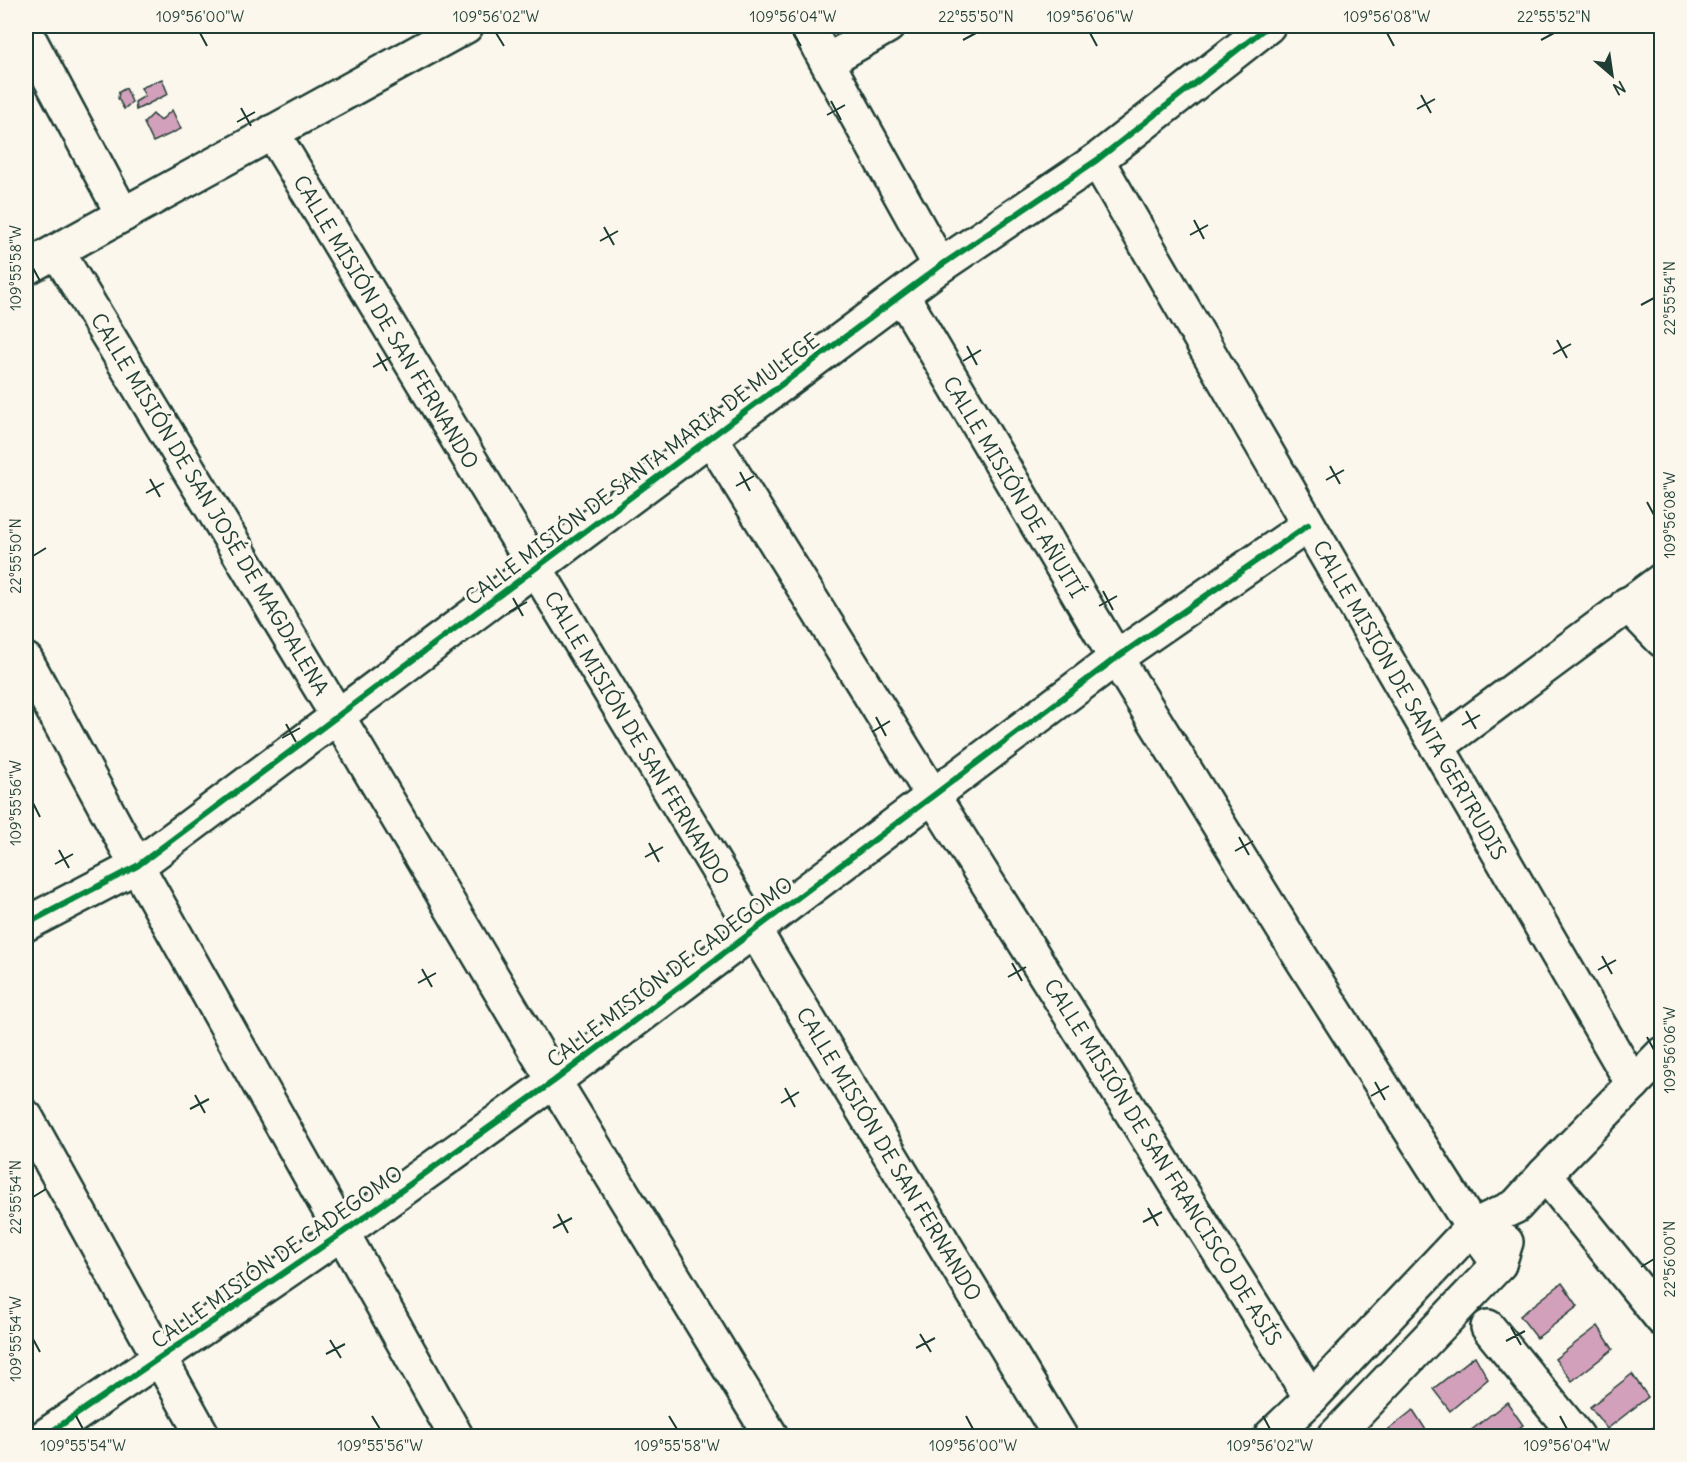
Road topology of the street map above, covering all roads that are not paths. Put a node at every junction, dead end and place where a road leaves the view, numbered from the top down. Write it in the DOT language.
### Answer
graph roads {
  1 [pos="466,26"];
  2 [pos="807,26"];
  3 [pos="888,26"];
  4 [pos="1268,26"];
  5 [pos="26,33"];
  6 [pos="827,61"];
  7 [pos="272,132"];
  8 [pos="1097,160"];
  9 [pos="123,215"];
  10 [pos="57,251"];
  11 [pos="940,266"];
  12 [pos="26,268"];
  13 [pos="902,295"];
  14 [pos="711,438"];
  15 [pos="1308,525"];
  16 [pos="535,570"];
  17 [pos="1662,580"];
  18 [pos="1627,604"];
  19 [pos="1662,640"];
  20 [pos="1116,658"];
  21 [pos="26,660"];
  22 [pos="338,717"];
  23 [pos="1437,747"];
  24 [pos="933,796"];
  25 [pos="137,866"];
  26 [pos="26,924"];
  27 [pos="754,930"];
  28 [pos="1662,1054"];
  29 [pos="554,1081"];
  30 [pos="1633,1084"];
  31 [pos="26,1117"];
  32 [pos="1545,1174"];
  33 [pos="1516,1206"];
  34 [pos="1472,1227"];
  35 [pos="342,1233"];
  36 [pos="1499,1264"];
  37 [pos="1662,1319"];
  38 [pos="1488,1328"];
  39 [pos="160,1359"];
  40 [pos="1311,1398"];
  41 [pos="1340,1435"];
  42 [pos="45,1437"];
  43 [pos="203,1437"];
  44 [pos="456,1437"];
  45 [pos="771,1437"];
  46 [pos="1060,1437"];
  47 [pos="1271,1437"];
  48 [pos="1577,1437"];
  1 -- 7 [label="street"];
  2 -- 6 [label="street"];
  3 -- 6 [label="street"];
  4 -- 8 [label="street, CALLE MISIÓN DE SANTA MARIA DE MULEGE"];
  5 -- 9 [label="street"];
  6 -- 11 [label="street"];
  7 -- 9 [label="street"];
  7 -- 16 [label="street, CALLE MISIÓN DE SAN FERNANDO"];
  8 -- 11 [label="street, CALLE MISIÓN DE SANTA MARIA DE MULEGE"];
  8 -- 15 [label="street, CALLE MISIÓN DE SANTA GERTRUDIS"];
  9 -- 10 [label="street"];
  10 -- 12 [label="street"];
  10 -- 22 [label="street, CALLE MISIÓN DE SAN JOSÉ DE MAGDALENA"];
  11 -- 13 [label="street, CALLE MISIÓN DE SANTA MARIA DE MULEGE"];
  13 -- 14 [label="street, CALLE MISIÓN DE SANTA MARIA DE MULEGE"];
  13 -- 20 [label="street, CALLE MISIÓN DE AÑUITÍ"];
  14 -- 16 [label="street, CALLE MISIÓN DE SANTA MARIA DE MULEGE"];
  14 -- 24 [label="street, CALLE MISIÓN DE SAN FRANCISCO DE ASÍS"];
  15 -- 20 [label="street, CALLE MISIÓN DE CADEGOMO"];
  15 -- 23 [label="street, CALLE MISIÓN DE SANTA GERTRUDIS"];
  16 -- 22 [label="street, CALLE MISIÓN DE SANTA MARIA DE MULEGE"];
  16 -- 27 [label="street, CALLE MISIÓN DE SAN FERNANDO"];
  17 -- 18 [label="street"];
  18 -- 19 [label="street"];
  18 -- 23 [label="street"];
  20 -- 24 [label="street, CALLE MISIÓN DE CADEGOMO"];
  20 -- 34 [label="street, CALLE MISIÓN DE AÑUITÍ"];
  21 -- 25 [label="street"];
  22 -- 25 [label="street, CALLE MISIÓN DE SANTA MARIA DE MULEGE"];
  22 -- 29 [label="street, CALLE MISIÓN DE SAN JOSÉ DE MAGDALENA"];
  23 -- 30 [label="street, CALLE MISIÓN DE SANTA GERTRUDIS"];
  24 -- 27 [label="street, CALLE MISIÓN DE CADEGOMO"];
  24 -- 40 [label="street, CALLE MISIÓN DE SAN FRANCISCO DE ASÍS"];
  25 -- 26 [label="street, CALLE MISIÓN DE SANTA MARIA DE MULEGE"];
  25 -- 35 [label="street"];
  27 -- 29 [label="street, CALLE MISIÓN DE CADEGOMO"];
  27 -- 46 [label="street, CALLE MISIÓN DE SAN FERNANDO"];
  28 -- 30 [label="street"];
  29 -- 35 [label="street, CALLE MISIÓN DE CADEGOMO"];
  29 -- 45 [label="street, CALLE MISIÓN DE SAN JOSÉ DE MAGDALENA"];
  30 -- 32 [label="street"];
  31 -- 39 [label="street"];
  32 -- 33 [label="street"];
  32 -- 37 [label="street"];
  33 -- 34 [label="street"];
  33 -- 36 [label="street"];
  34 -- 36 [label="street, CALLE MISIÓN DE AÑUITÍ"];
  34 -- 40 [label="street"];
  35 -- 39 [label="street, CALLE MISIÓN DE CADEGOMO"];
  35 -- 44 [label="street"];
  36 -- 41 [label="street"];
  38 -- 48 [label="street"];
  39 -- 42 [label="street, CALLE MISIÓN DE CADEGOMO"];
  39 -- 43 [label="street"];
  40 -- 47 [label="street"];
}
